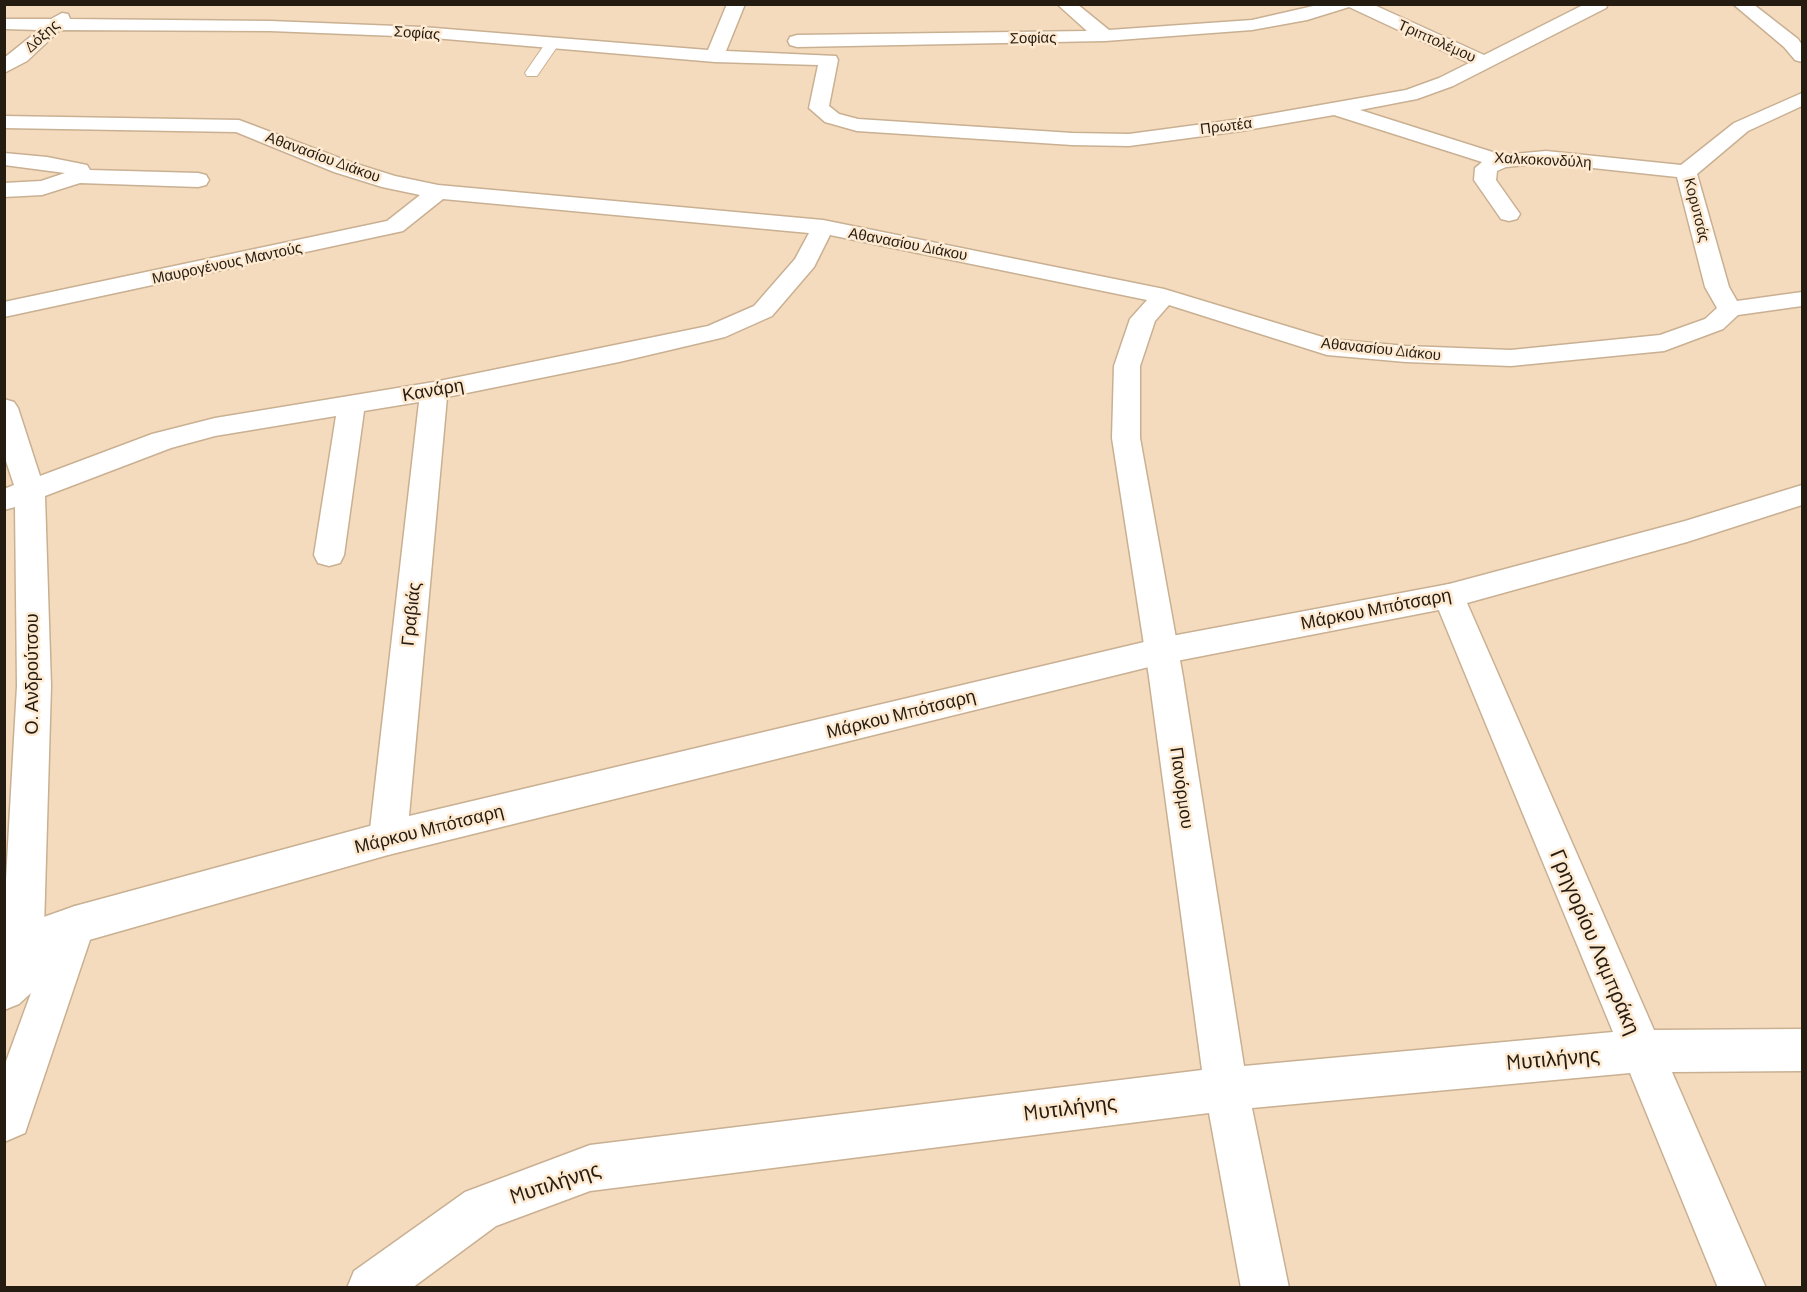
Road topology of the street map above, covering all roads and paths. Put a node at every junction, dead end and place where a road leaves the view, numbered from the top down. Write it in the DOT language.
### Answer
graph roads {
  1 [pos="79,4"];
  2 [pos="736,4"];
  3 [pos="1065,4"];
  4 [pos="1342,4"];
  5 [pos="1356,4"];
  6 [pos="1600,4"];
  7 [pos="1741,4"];
  8 [pos="1768,4"];
  9 [pos="284,12"];
  10 [pos="4,24"];
  11 [pos="52,26"];
  12 [pos="270,26"];
  13 [pos="1105,36"];
  14 [pos="552,44"];
  15 [pos="1797,49"];
  16 [pos="718,50"];
  17 [pos="1485,63"];
  18 [pos="4,67"];
  19 [pos="532,73"];
  20 [pos="1803,99"];
  21 [pos="1335,108"];
  22 [pos="832,117"];
  23 [pos="4,122"];
  24 [pos="4,159"];
  25 [pos="1502,160"];
  26 [pos="1686,172"];
  27 [pos="76,176"];
  28 [pos="198,180"];
  29 [pos="4,190"];
  30 [pos="438,192"];
  31 [pos="1509,214"];
  32 [pos="823,227"];
  33 [pos="1164,296"];
  34 [pos="1803,299"];
  35 [pos="1730,309"];
  36 [pos="4,310"];
  37 [pos="434,391"];
  38 [pos="352,404"];
  39 [pos="4,408"];
  40 [pos="1803,495"];
  41 [pos="17,496"];
  42 [pos="329,555"];
  43 [pos="1449,596"];
  44 [pos="1161,651"];
  45 [pos="388,838"];
  46 [pos="75,925"];
  47 [pos="14,948"];
  48 [pos="4,990"];
  49 [pos="1803,1050"];
  50 [pos="1641,1051"];
  51 [pos="1226,1089"];
  52 [pos="4,1120"];
  53 [pos="371,1287"];
  54 [pos="1265,1287"];
  55 [pos="1742,1287"];
  1 -- 11 [label="street, Δόξης"];
  2 -- 16 [label="street"];
  3 -- 13 [label="street"];
  4 -- 13 [label="street, Σοφίας"];
  5 -- 17 [label="street, Τριπτολέμου"];
  6 -- 17 [label="street, Πρωτέα"];
  7 -- 15 [label="street"];
  8 -- 15 [label="street"];
  9 -- 12 [label="street"];
  10 -- 11 [label="street, Σοφίας"];
  11 -- 12 [label="street, Σοφίας"];
  11 -- 18 [label="street, Δόξης"];
  12 -- 14 [label="street, Σοφίας"];
  13 -- 16 [label="street, Σοφίας"];
  14 -- 16 [label="street, Σοφίας"];
  14 -- 19 [label="lane"];
  16 -- 22 [label="street, Σοφίας"];
  17 -- 21 [label="street, Πρωτέα"];
  20 -- 26 [label="street, Κορυτσάς"];
  21 -- 22 [label="street, Πρωτέα"];
  21 -- 25 [label="street, Χαλκοκονδύλη"];
  23 -- 30 [label="street, Αθανασίου Διάκου"];
  24 -- 27 [label="street"];
  25 -- 26 [label="street, Χαλκοκονδύλη"];
  25 -- 31 [label="street"];
  26 -- 35 [label="street, Κορυτσάς"];
  27 -- 28 [label="street"];
  27 -- 29 [label="street"];
  30 -- 32 [label="street, Αθανασίου Διάκου"];
  30 -- 36 [label="street, Μαυρογένους Μαντούς"];
  32 -- 33 [label="street, Αθανασίου Διάκου"];
  32 -- 37 [label="street, Κανάρη"];
  33 -- 35 [label="street, Αθανασίου Διάκου"];
  33 -- 44 [label="street, Πανόρμου"];
  34 -- 35 [label="street, Αθανασίου Διάκου"];
  37 -- 38 [label="street, Κανάρη"];
  37 -- 45 [label="street, Γραβιάς"];
  38 -- 41 [label="street, Κανάρη"];
  38 -- 42 [label="street"];
  39 -- 41 [label="street, Ο. Ανδρούτσου"];
  40 -- 43 [label="street, Μάρκου Μπότσαρη"];
  41 -- 47 [label="street, Ο. Ανδρούτσου"];
  43 -- 44 [label="street, Μάρκου Μπότσαρη"];
  43 -- 50 [label="street, Γρηγορίου Λαμπράκη"];
  44 -- 45 [label="street, Μάρκου Μπότσαρη"];
  44 -- 51 [label="street, Πανόρμου"];
  45 -- 46 [label="street, Μάρκου Μπότσαρη"];
  46 -- 47 [label="street, Μάρκου Μπότσαρη"];
  46 -- 48 [label="street"];
  46 -- 52 [label="street"];
  49 -- 50 [label="street, Mυτιλήνης"];
  50 -- 51 [label="street, Mυτιλήνης"];
  50 -- 55 [label="street, Γρηγορίου Λαμπράκη"];
  51 -- 53 [label="street, Mυτιλήνης"];
  51 -- 54 [label="street, Πανόρμου"];
}
